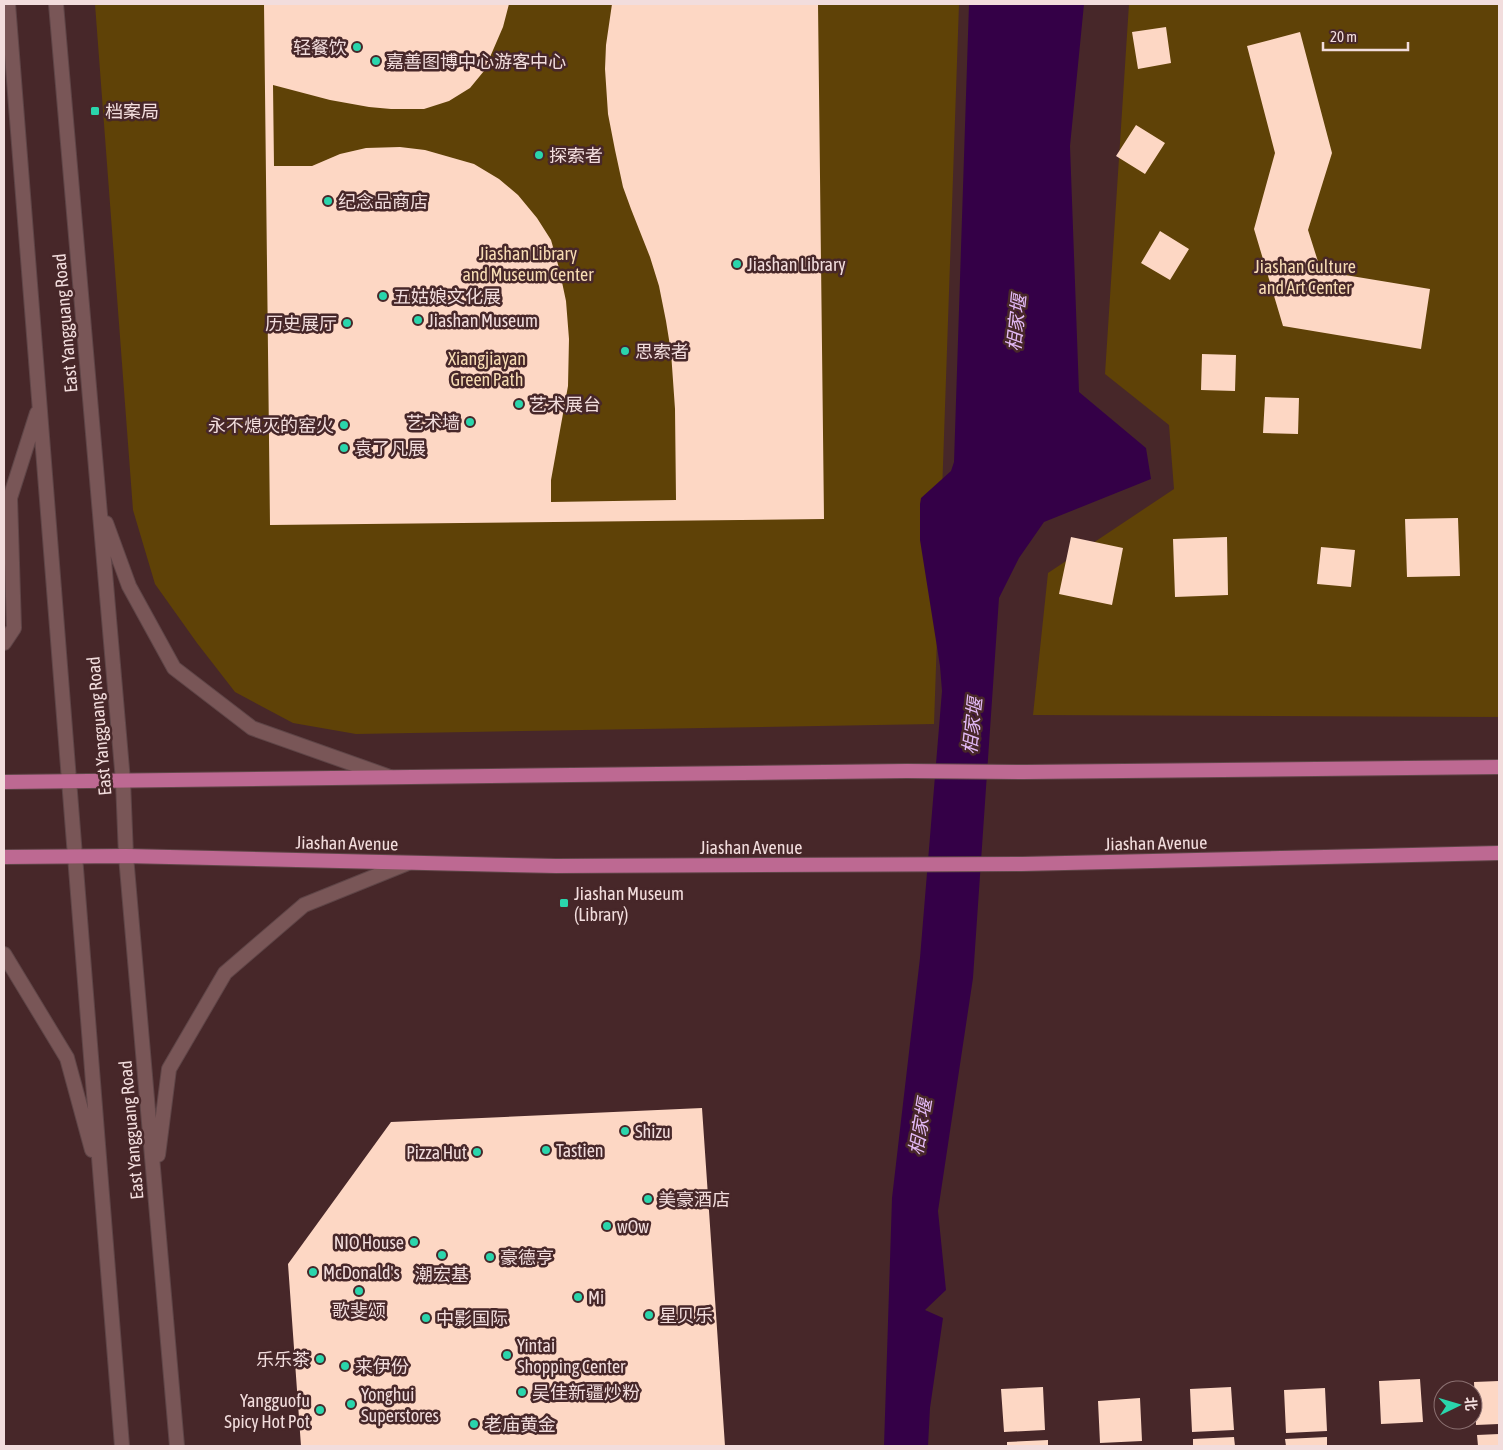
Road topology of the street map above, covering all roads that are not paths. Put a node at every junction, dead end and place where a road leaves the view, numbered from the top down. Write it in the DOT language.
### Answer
graph roads {
  1 [pos="8,4"];
  2 [pos="56,4"];
  3 [pos="40,405"];
  4 [pos="99,503"];
  5 [pos="4,643"];
  6 [pos="1499,767"];
  7 [pos="393,778"];
  8 [pos="69,780"];
  9 [pos="123,781"];
  10 [pos="4,782"];
  11 [pos="1499,853"];
  12 [pos="75,856"];
  13 [pos="126,856"];
  14 [pos="4,857"];
  15 [pos="408,863"];
  16 [pos="4,954"];
  17 [pos="101,1184"];
  18 [pos="154,1184"];
  19 [pos="122,1446"];
  20 [pos="177,1446"];
  1 -- 3 [label="main road, East Yangguang Road"];
  2 -- 4 [label="main road, East Yangguang Road"];
  3 -- 5 [label="main road"];
  3 -- 8 [label="main road, East Yangguang Road"];
  4 -- 7 [label="main road"];
  4 -- 9 [label="main road, East Yangguang Road"];
  6 -- 7 [label="main road"];
  7 -- 9 [label="main road"];
  8 -- 9 [label="main road"];
  8 -- 10 [label="main road"];
  8 -- 12 [label="main road, East Yangguang Road"];
  9 -- 13 [label="main road, East Yangguang Road"];
  11 -- 15 [label="main road, Jiashan Avenue"];
  12 -- 13 [label="main road, Jiashan Avenue"];
  12 -- 14 [label="main road, Jiashan Avenue"];
  12 -- 17 [label="main road, East Yangguang Road"];
  13 -- 15 [label="main road, Jiashan Avenue"];
  13 -- 18 [label="main road, East Yangguang Road"];
  15 -- 18 [label="main road"];
  16 -- 17 [label="main road"];
  17 -- 19 [label="main road, East Yangguang Road"];
  18 -- 20 [label="main road, East Yangguang Road"];
}
